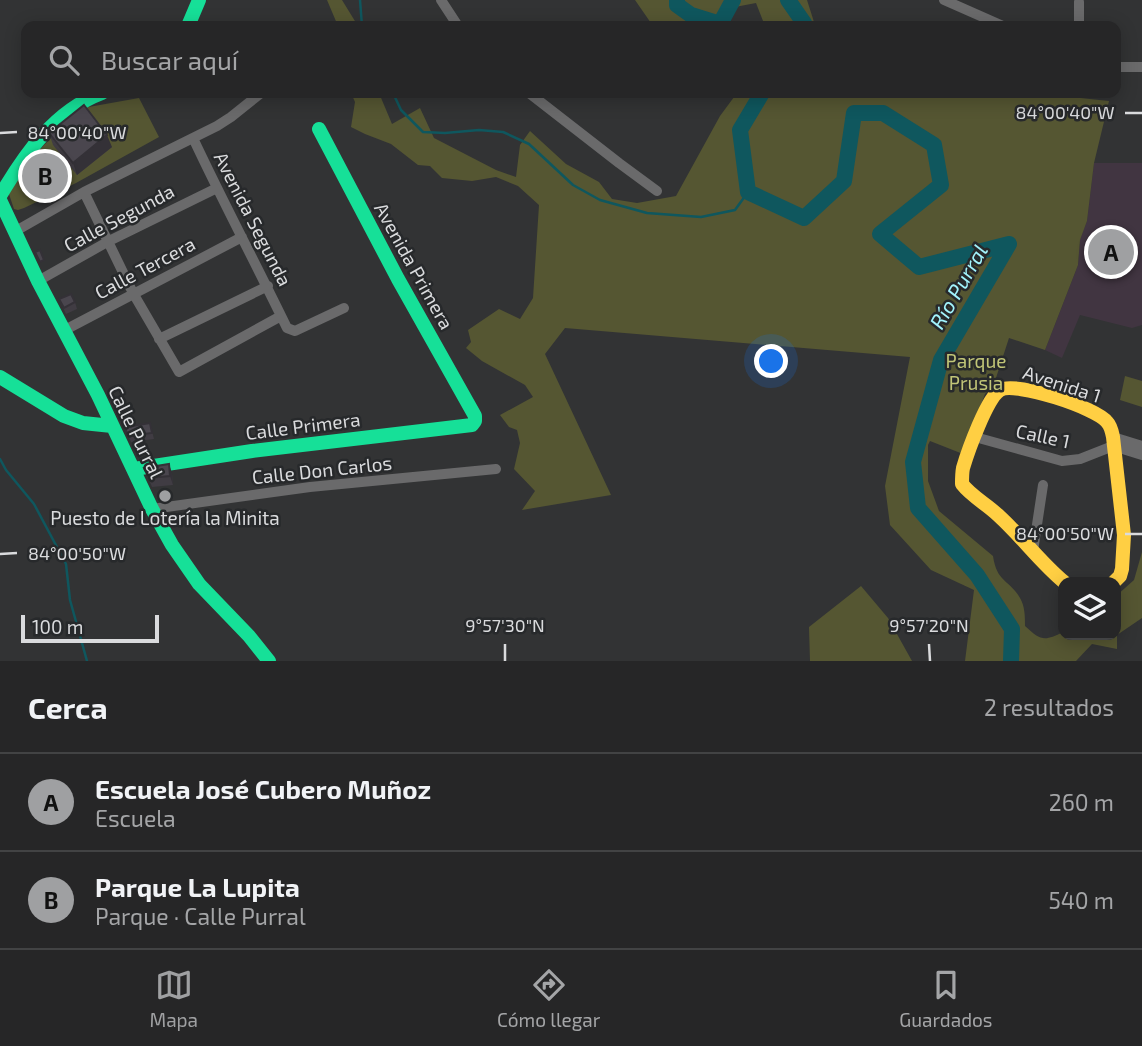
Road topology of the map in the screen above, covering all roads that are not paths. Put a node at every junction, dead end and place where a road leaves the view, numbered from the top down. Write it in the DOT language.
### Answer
graph roads {
  1 [pos="200,0"];
  2 [pos="441,0"];
  3 [pos="944,0"];
  4 [pos="1079,2"];
  5 [pos="190,21"];
  6 [pos="454,21"];
  7 [pos="992,21"];
  8 [pos="1079,21"];
  9 [pos="1121,67"];
  10 [pos="1142,67"];
  11 [pos="85,98"];
  12 [pos="255,98"];
  13 [pos="535,98"];
  14 [pos="319,129"];
  15 [pos="194,138"];
  16 [pos="216,188"];
  17 [pos="657,191"];
  18 [pos="84,192"];
  19 [pos="0,198"];
  20 [pos="14,232"];
  21 [pos="242,237"];
  22 [pos="109,242"];
  23 [pos="38,281"];
  24 [pos="268,286"];
  25 [pos="134,293"];
  26 [pos="344,308"];
  27 [pos="281,316"];
  28 [pos="63,331"];
  29 [pos="159,339"];
  30 [pos="0,377"];
  31 [pos="475,421"];
  32 [pos="112,426"];
  33 [pos="975,437"];
  34 [pos="1113,442"];
  35 [pos="1142,446"];
  36 [pos="1142,455"];
  37 [pos="134,469"];
  38 [pos="496,469"];
  39 [pos="1043,485"];
  40 [pos="152,509"];
  41 [pos="1033,551"];
  42 [pos="1119,577"];
  43 [pos="1058,578"];
  44 [pos="269,661"];
  1 -- 5 [label="street"];
  2 -- 6 [label="street"];
  3 -- 7 [label="street"];
  4 -- 8 [label="street"];
  9 -- 10 [label="street"];
  11 -- 19 [label="street, Calle Purral"];
  12 -- 15 [label="street"];
  13 -- 17 [label="street"];
  14 -- 31 [label="street, Avenida Primera"];
  15 -- 16 [label="street, Avenida Segunda"];
  15 -- 18 [label="street"];
  16 -- 21 [label="street, Avenida Segunda"];
  16 -- 22 [label="street, Calle Segunda"];
  18 -- 20 [label="street"];
  18 -- 22 [label="street"];
  19 -- 20 [label="street, Calle Purral"];
  20 -- 23 [label="street, Calle Purral"];
  21 -- 24 [label="street, Avenida Segunda"];
  21 -- 25 [label="street, Calle Tercera"];
  22 -- 23 [label="street, Calle Segunda"];
  22 -- 25 [label="street"];
  23 -- 28 [label="street, Calle Purral"];
  24 -- 27 [label="street, Avenida Segunda"];
  24 -- 29 [label="street"];
  25 -- 28 [label="street, Calle Tercera"];
  25 -- 29 [label="street"];
  26 -- 27 [label="street"];
  27 -- 29 [label="street"];
  28 -- 32 [label="street, Calle Purral"];
  30 -- 32 [label="street"];
  31 -- 37 [label="street, Calle Primera"];
  32 -- 37 [label="street, Calle Purral"];
  33 -- 34 [label="street, Calle 1"];
  33 -- 34 [label="street, Avenida 1"];
  33 -- 41 [label="street, Avenida 1"];
  34 -- 35 [label="street"];
  34 -- 36 [label="street"];
  34 -- 42 [label="street"];
  37 -- 40 [label="street, Calle Purral"];
  38 -- 40 [label="street, Calle Don Carlos"];
  39 -- 41 [label="street"];
  40 -- 44 [label="street, Calle Purral"];
  41 -- 43 [label="street, Avenida 1"];
}
